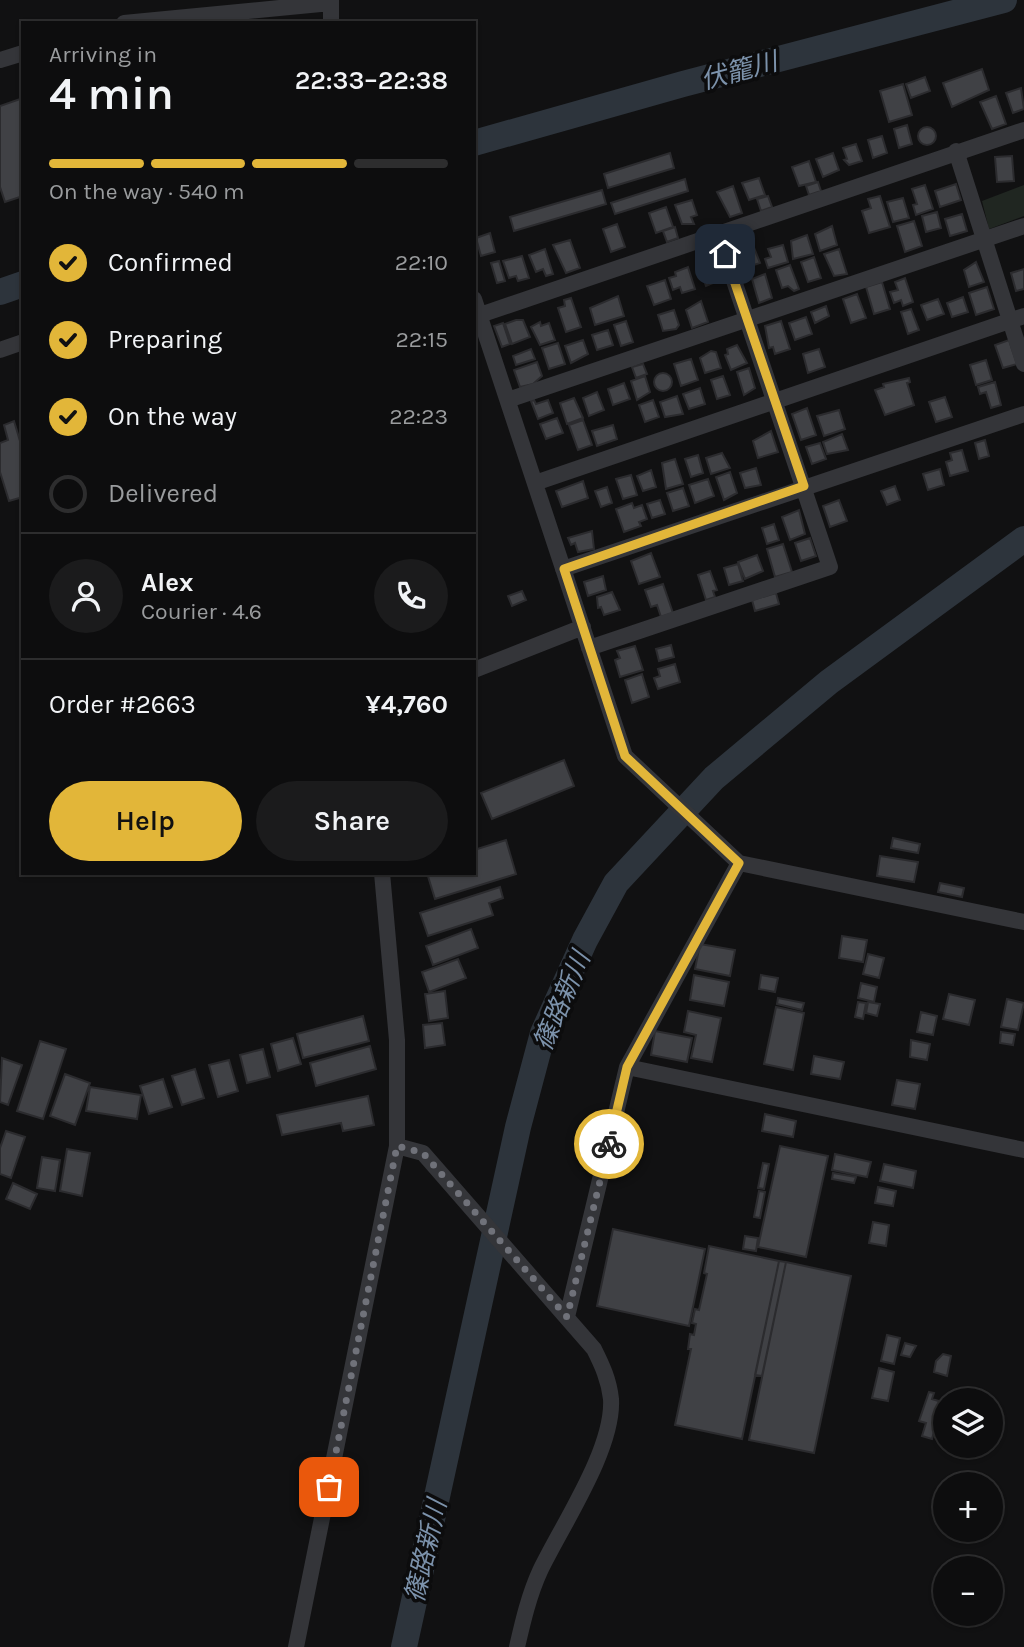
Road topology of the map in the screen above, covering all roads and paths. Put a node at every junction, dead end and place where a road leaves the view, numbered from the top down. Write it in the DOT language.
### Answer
graph roads {
  1 [pos="331,2"];
  2 [pos="133,21"];
  3 [pos="331,21"];
  4 [pos="21,54"];
  5 [pos="0,60"];
  6 [pos="1024,130"];
  7 [pos="956,151"];
  8 [pos="1024,226"];
  9 [pos="718,233"];
  10 [pos="984,240"];
  11 [pos="476,304"];
  12 [pos="480,315"];
  13 [pos="746,318"];
  14 [pos="1017,318"];
  15 [pos="21,343"];
  16 [pos="0,350"];
  17 [pos="1024,364"];
  18 [pos="508,400"];
  19 [pos="773,401"];
  20 [pos="1024,414"];
  21 [pos="535,483"];
  22 [pos="804,486"];
  23 [pos="564,569"];
  24 [pos="583,627"];
  25 [pos="589,648"];
  26 [pos="476,669"];
  27 [pos="739,863"];
  28 [pos="382,875"];
  29 [pos="1024,922"];
  30 [pos="627,1067"];
  31 [pos="397,1146"];
  32 [pos="1024,1150"];
  33 [pos="567,1317"];
  34 [pos="296,1647"];
  35 [pos="517,1647"];
  1 -- 2 [label="street"];
  1 -- 3 [label="street"];
  4 -- 5 [label="street"];
  6 -- 7 [label="street"];
  7 -- 9 [label="street"];
  7 -- 10 [label="street"];
  8 -- 10 [label="street"];
  9 -- 12 [label="street"];
  9 -- 13 [label="street"];
  10 -- 13 [label="street"];
  10 -- 14 [label="street"];
  11 -- 12 [label="street"];
  12 -- 18 [label="street"];
  13 -- 18 [label="street"];
  13 -- 19 [label="street"];
  14 -- 17 [label="street"];
  14 -- 19 [label="street"];
  15 -- 16 [label="street"];
  18 -- 21 [label="street"];
  19 -- 21 [label="street"];
  19 -- 22 [label="street"];
  20 -- 22 [label="street"];
  21 -- 23 [label="street"];
  22 -- 23 [label="street"];
  22 -- 25 [label="street"];
  23 -- 24 [label="street"];
  24 -- 25 [label="street"];
  24 -- 26 [label="street"];
  25 -- 27 [label="street"];
  27 -- 29 [label="street"];
  27 -- 30 [label="street"];
  28 -- 31 [label="street"];
  30 -- 32 [label="street"];
  30 -- 33 [label="street"];
  31 -- 33 [label="street"];
  31 -- 34 [label="street"];
  33 -- 35 [label="street"];
}
